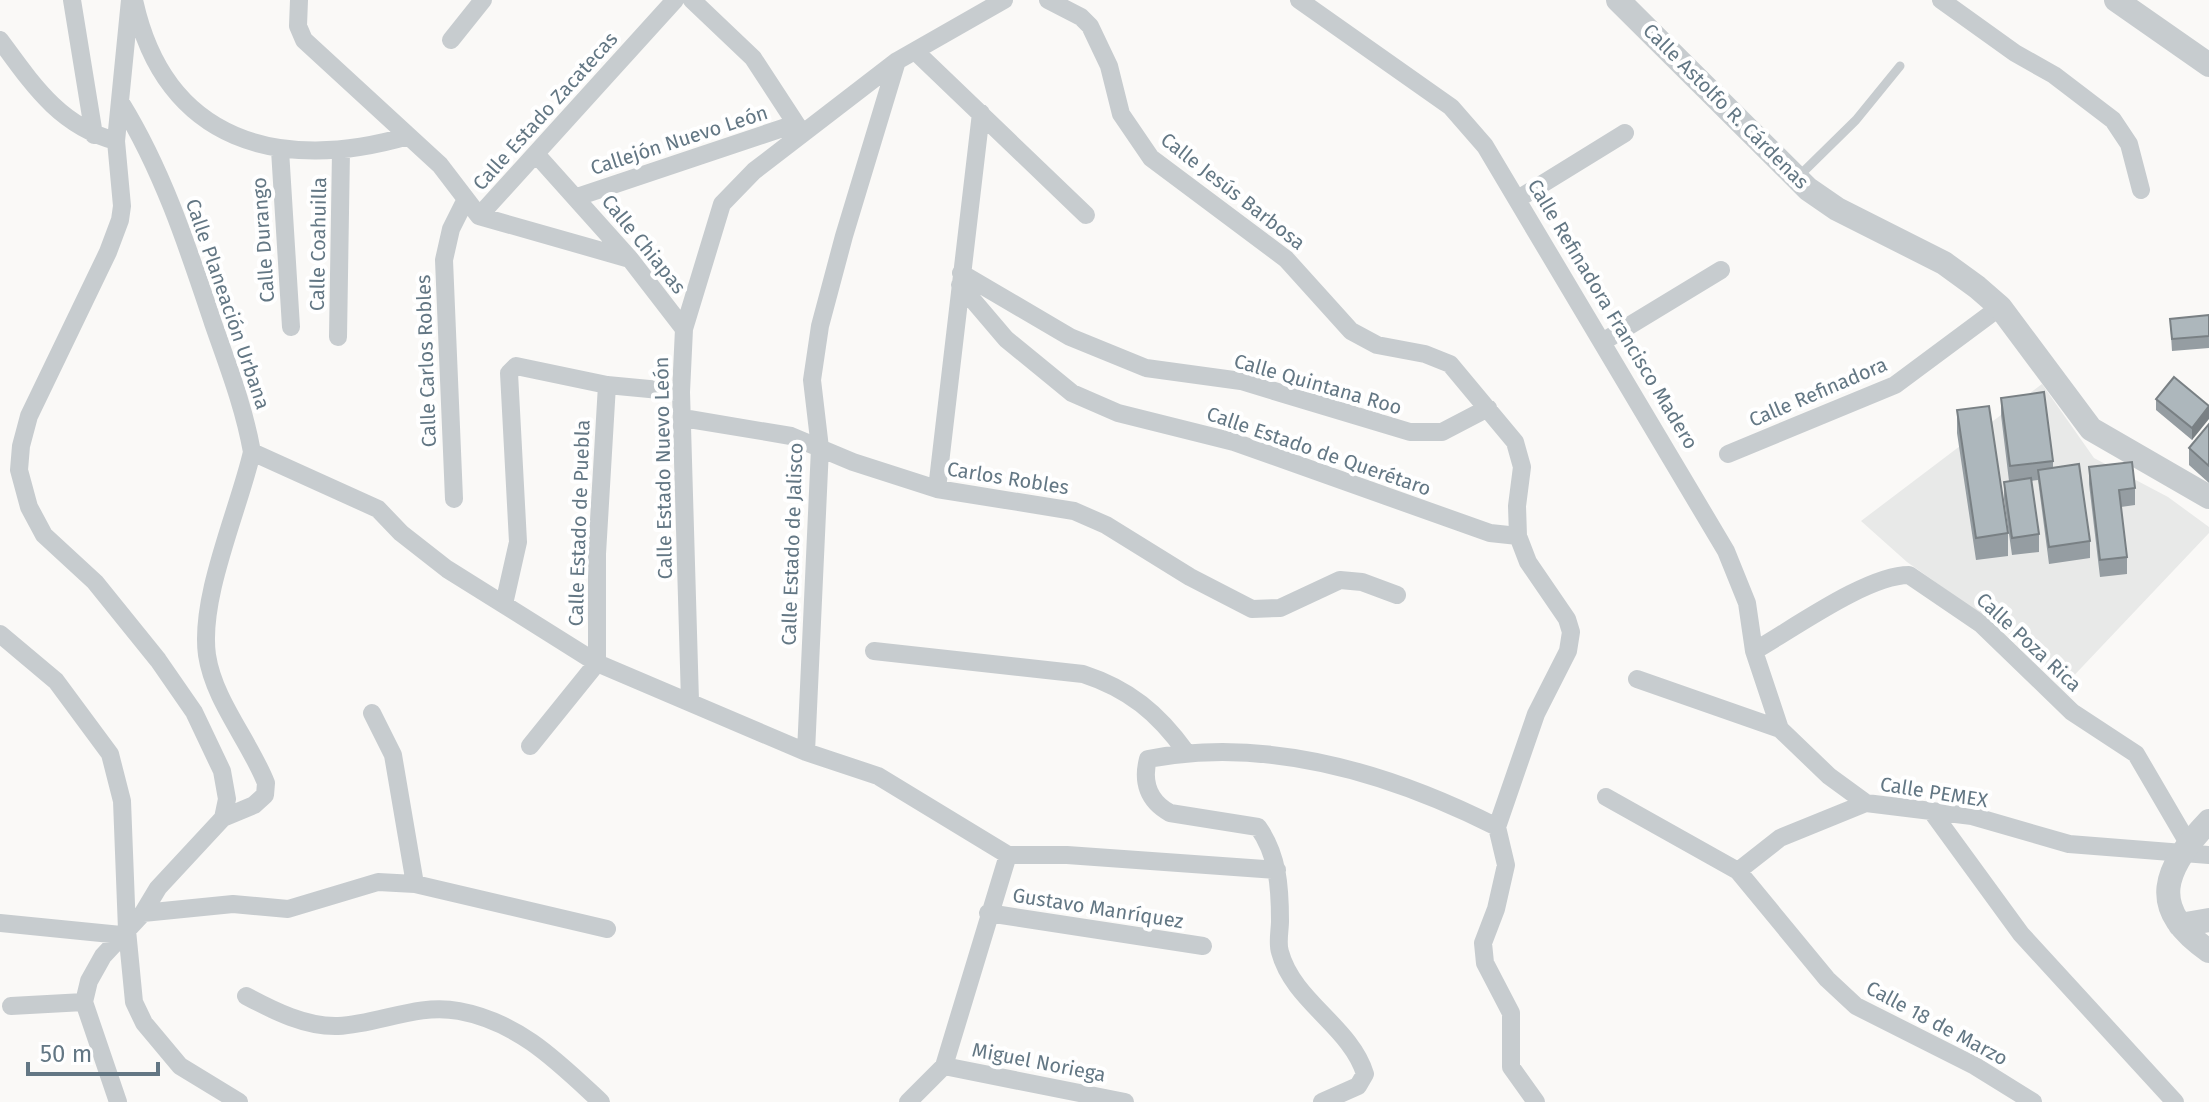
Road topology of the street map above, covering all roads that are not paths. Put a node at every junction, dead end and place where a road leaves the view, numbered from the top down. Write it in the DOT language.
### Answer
graph roads {
  1 [pos="72,0"];
  2 [pos="132,0"];
  3 [pos="299,0"];
  4 [pos="483,0"];
  5 [pos="675,0"];
  6 [pos="692,0"];
  7 [pos="1003,0"];
  8 [pos="1048,0"];
  9 [pos="1299,0"];
  10 [pos="1618,0"];
  11 [pos="1941,0"];
  12 [pos="2116,0"];
  13 [pos="0,40"];
  14 [pos="451,40"];
  15 [pos="915,51"];
  16 [pos="897,61"];
  17 [pos="2209,65"];
  18 [pos="1900,66"];
  19 [pos="121,103"];
  20 [pos="981,113"];
  21 [pos="800,130"];
  22 [pos="1625,133"];
  23 [pos="94,135"];
  24 [pos="408,136"];
  25 [pos="116,141"];
  26 [pos="280,150"];
  27 [pos="341,151"];
  28 [pos="536,154"];
  29 [pos="1796,178"];
  30 [pos="2141,190"];
  31 [pos="577,197"];
  32 [pos="466,199"];
  33 [pos="1518,199"];
  34 [pos="1086,215"];
  35 [pos="479,216"];
  36 [pos="630,259"];
  37 [pos="1721,270"];
  38 [pos="960,279"];
  39 [pos="2000,307"];
  40 [pos="291,327"];
  41 [pos="684,329"];
  42 [pos="338,337"];
  43 [pos="1604,341"];
  44 [pos="607,385"];
  45 [pos="681,392"];
  46 [pos="1488,408"];
  47 [pos="683,418"];
  48 [pos="820,448"];
  49 [pos="252,452"];
  50 [pos="1728,454"];
  51 [pos="937,489"];
  52 [pos="2209,497"];
  53 [pos="454,499"];
  54 [pos="1518,536"];
  55 [pos="1397,595"];
  56 [pos="504,604"];
  57 [pos="0,634"];
  58 [pos="874,651"];
  59 [pos="1754,651"];
  60 [pos="597,663"];
  61 [pos="1637,679"];
  62 [pos="690,701"];
  63 [pos="372,713"];
  64 [pos="1780,729"];
  65 [pos="530,746"];
  66 [pos="806,752"];
  67 [pos="1186,752"];
  68 [pos="1606,797"];
  69 [pos="1866,803"];
  70 [pos="1932,812"];
  71 [pos="223,818"];
  72 [pos="2209,821"];
  73 [pos="1497,827"];
  74 [pos="2192,851"];
  75 [pos="1008,855"];
  76 [pos="1277,870"];
  77 [pos="1738,871"];
  78 [pos="415,884"];
  79 [pos="143,913"];
  80 [pos="988,913"];
  81 [pos="2209,920"];
  82 [pos="0,923"];
  83 [pos="2180,925"];
  84 [pos="607,929"];
  85 [pos="124,932"];
  86 [pos="1203,946"];
  87 [pos="2209,951"];
  88 [pos="246,996"];
  89 [pos="84,1002"];
  90 [pos="11,1006"];
  91 [pos="944,1066"];
  92 [pos="110,1071"];
  93 [pos="2024,1099"];
  94 [pos="118,1102"];
  95 [pos="133,1102"];
  96 [pos="239,1102"];
  97 [pos="601,1102"];
  98 [pos="908,1102"];
  99 [pos="1125,1102"];
  100 [pos="1322,1102"];
  101 [pos="1536,1102"];
  102 [pos="2175,1102"];
  1 -- 23 [label="street"];
  2 -- 19 [label="street"];
  2 -- 26 [label="street"];
  3 -- 24 [label="street"];
  4 -- 14 [label="street"];
  5 -- 28 [label="street, Calle Estado Zacatecas"];
  6 -- 21 [label="street"];
  7 -- 15 [label="street, Calle Estado Nuevo León"];
  8 -- 46 [label="street, Calle Jesús Barbosa"];
  9 -- 33 [label="street, Calle Refinadora Francisco Madero"];
  10 -- 29 [label="street, Calle Astolfo R. Cárdenas"];
  11 -- 30 [label="street"];
  12 -- 17 [label="street"];
  13 -- 23 [label="street"];
  15 -- 16 [label="street, Calle Estado Nuevo León"];
  15 -- 20 [label="street"];
  16 -- 21 [label="street, Calle Estado Nuevo León"];
  16 -- 48 [label="street, Calle Estado de Jalisco"];
  18 -- 29 [label="lane"];
  19 -- 25 [label="street"];
  19 -- 49 [label="street, Calle Planeación Urbana"];
  20 -- 34 [label="street"];
  20 -- 38 [label="street"];
  21 -- 31 [label="street, Callejón Nuevo León"];
  21 -- 41 [label="street, Calle Estado Nuevo León"];
  22 -- 33 [label="street"];
  23 -- 25 [label="street"];
  24 -- 27 [label="street"];
  24 -- 32 [label="street"];
  25 -- 71 [label="street"];
  26 -- 27 [label="street"];
  26 -- 40 [label="street, Calle Durango"];
  27 -- 42 [label="street, Calle Coahuilla"];
  28 -- 31 [label="street, Calle Chiapas"];
  28 -- 35 [label="street, Calle Estado Zacatecas"];
  29 -- 39 [label="street, Calle Astolfo R. Cárdenas"];
  31 -- 36 [label="street, Calle Chiapas"];
  32 -- 35 [label="street"];
  32 -- 53 [label="street, Calle Carlos Robles"];
  33 -- 43 [label="street, Calle Refinadora Francisco Madero"];
  35 -- 36 [label="street"];
  36 -- 41 [label="street, Calle Chiapas"];
  37 -- 43 [label="street"];
  38 -- 46 [label="street, Calle Quintana Roo"];
  38 -- 51 [label="street"];
  38 -- 54 [label="street, Calle Estado de Querétaro"];
  39 -- 50 [label="street, Calle Refinadora"];
  39 -- 52 [label="street, Calle Astolfo R. Cárdenas"];
  41 -- 45 [label="street, Calle Estado Nuevo León"];
  43 -- 59 [label="street, Calle Refinadora Francisco Madero"];
  44 -- 45 [label="street"];
  44 -- 56 [label="street"];
  44 -- 60 [label="street, Calle Estado de Puebla"];
  45 -- 47 [label="street, Calle Estado Nuevo León"];
  46 -- 54 [label="street, Calle Jesús Barbosa"];
  47 -- 48 [label="street, Carlos Robles"];
  47 -- 62 [label="street, Calle Estado Nuevo León"];
  48 -- 51 [label="street, Carlos Robles"];
  48 -- 66 [label="street, Calle Estado de Jalisco"];
  49 -- 56 [label="street"];
  49 -- 71 [label="street, Calle Planeación Urbana"];
  51 -- 55 [label="street, Carlos Robles"];
  54 -- 73 [label="street, Calle Jesús Barbosa"];
  56 -- 60 [label="street"];
  57 -- 85 [label="street"];
  58 -- 67 [label="street"];
  59 -- 64 [label="street, Calle Refinadora Francisco Madero"];
  59 -- 74 [label="street, Calle Poza Rica"];
  60 -- 62 [label="street"];
  60 -- 65 [label="street"];
  61 -- 64 [label="street, Calle PEMEX"];
  62 -- 66 [label="street"];
  63 -- 78 [label="street"];
  64 -- 69 [label="street, Calle PEMEX"];
  66 -- 75 [label="street"];
  67 -- 73 [label="street"];
  67 -- 76 [label="street"];
  68 -- 77 [label="street, Calle 18 de Marzo"];
  69 -- 70 [label="street, Calle PEMEX"];
  69 -- 77 [label="street"];
  70 -- 74 [label="street, Calle PEMEX"];
  70 -- 102 [label="street"];
  71 -- 79 [label="street, Calle Planeación Urbana"];
  72 -- 74 [label="street"];
  73 -- 101 [label="street"];
  74 -- 83 [label="street"];
  75 -- 76 [label="street"];
  75 -- 80 [label="street"];
  76 -- 100 [label="street"];
  77 -- 93 [label="street, Calle 18 de Marzo"];
  78 -- 79 [label="street"];
  78 -- 84 [label="street"];
  79 -- 85 [label="street, Calle Planeación Urbana"];
  80 -- 86 [label="street, Gustavo Manríquez"];
  80 -- 91 [label="street"];
  81 -- 83 [label="street"];
  82 -- 85 [label="street"];
  83 -- 87 [label="street"];
  85 -- 89 [label="street, Calle Planeación Urbana"];
  85 -- 96 [label="street"];
  88 -- 97 [label="street"];
  89 -- 90 [label="street"];
  89 -- 92 [label="street"];
  91 -- 98 [label="street"];
  91 -- 99 [label="street, Miguel Noriega"];
  92 -- 94 [label="street"];
  92 -- 95 [label="street"];
}
